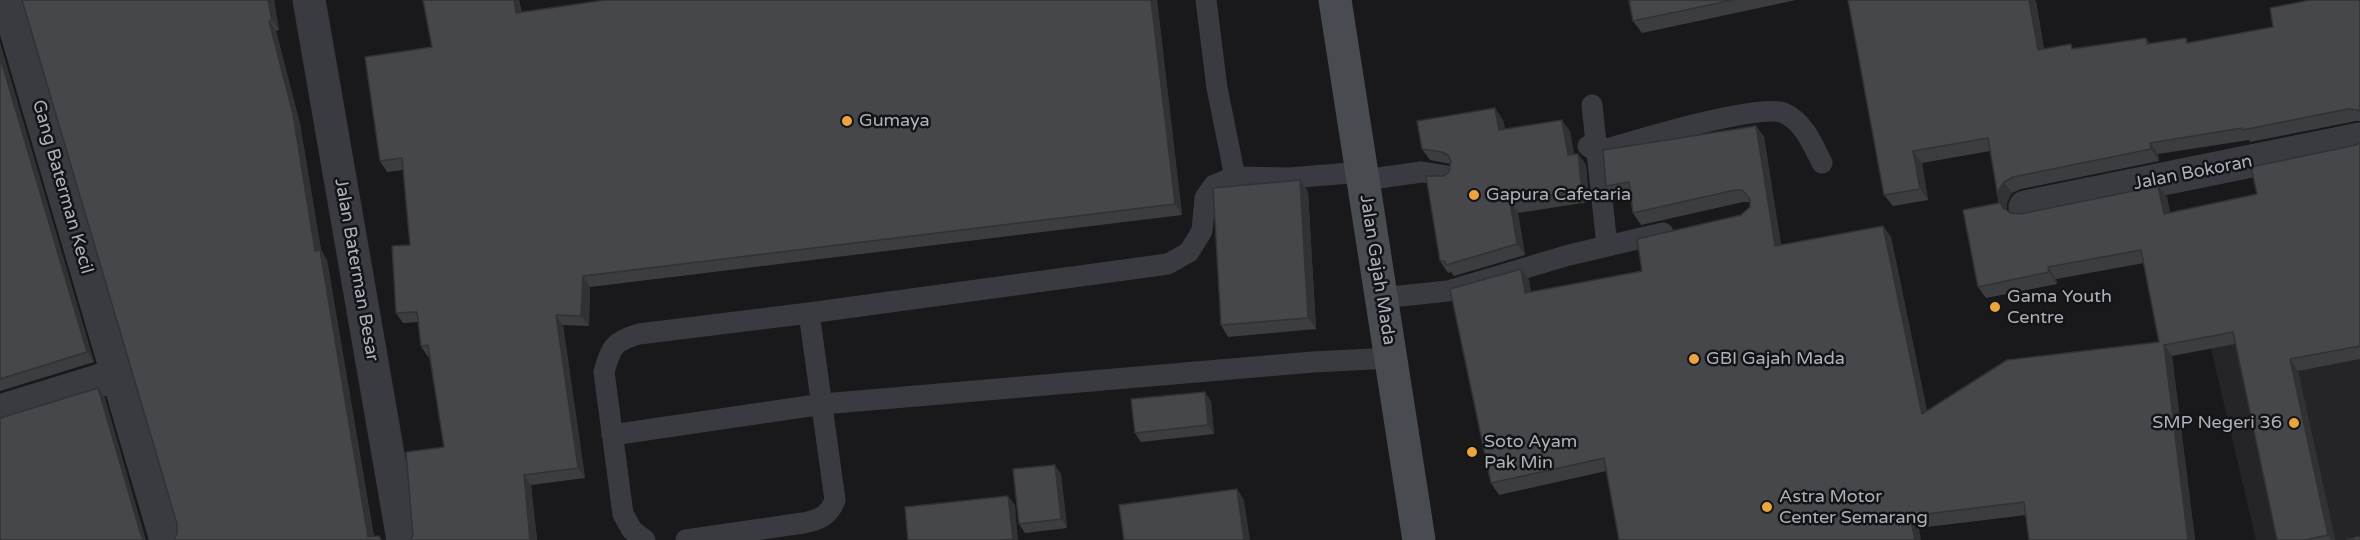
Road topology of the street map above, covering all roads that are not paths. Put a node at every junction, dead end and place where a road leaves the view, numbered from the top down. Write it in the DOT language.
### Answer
graph roads {
  1 [pos="7,0"];
  2 [pos="309,0"];
  3 [pos="1206,0"];
  4 [pos="1335,0"];
  5 [pos="1592,105"];
  6 [pos="2360,139"];
  7 [pos="1592,149"];
  8 [pos="1822,163"];
  9 [pos="1362,176"];
  10 [pos="1447,176"];
  11 [pos="1235,177"];
  12 [pos="2025,207"];
  13 [pos="1677,230"];
  14 [pos="1607,246"];
  15 [pos="1381,298"];
  16 [pos="808,313"];
  17 [pos="1390,358"];
  18 [pos="117,375"];
  19 [pos="823,404"];
  20 [pos="0,411"];
  21 [pos="612,435"];
  22 [pos="166,540"];
  23 [pos="403,540"];
  24 [pos="645,540"];
  25 [pos="686,540"];
  26 [pos="1419,540"];
  1 -- 18 [label="street, Gang Baterman Kecil"];
  2 -- 23 [label="street, Jalan Baterman Besar"];
  3 -- 11 [label="lane"];
  4 -- 9 [label="main road, Jalan Gajah Mada"];
  5 -- 7 [label="lane"];
  6 -- 12 [label="street, Jalan Bokoran"];
  7 -- 8 [label="lane"];
  7 -- 14 [label="lane"];
  9 -- 10 [label="lane"];
  9 -- 11 [label="lane"];
  9 -- 15 [label="main road, Jalan Gajah Mada"];
  11 -- 16 [label="lane"];
  13 -- 14 [label="lane"];
  14 -- 15 [label="lane"];
  15 -- 17 [label="main road, Jalan Gajah Mada"];
  16 -- 19 [label="lane"];
  16 -- 21 [label="lane"];
  17 -- 19 [label="lane"];
  17 -- 26 [label="main road, Jalan Gajah Mada"];
  18 -- 20 [label="street"];
  18 -- 22 [label="street, Gang Baterman Kecil"];
  19 -- 21 [label="lane"];
  19 -- 25 [label="lane"];
  21 -- 24 [label="lane"];
}
